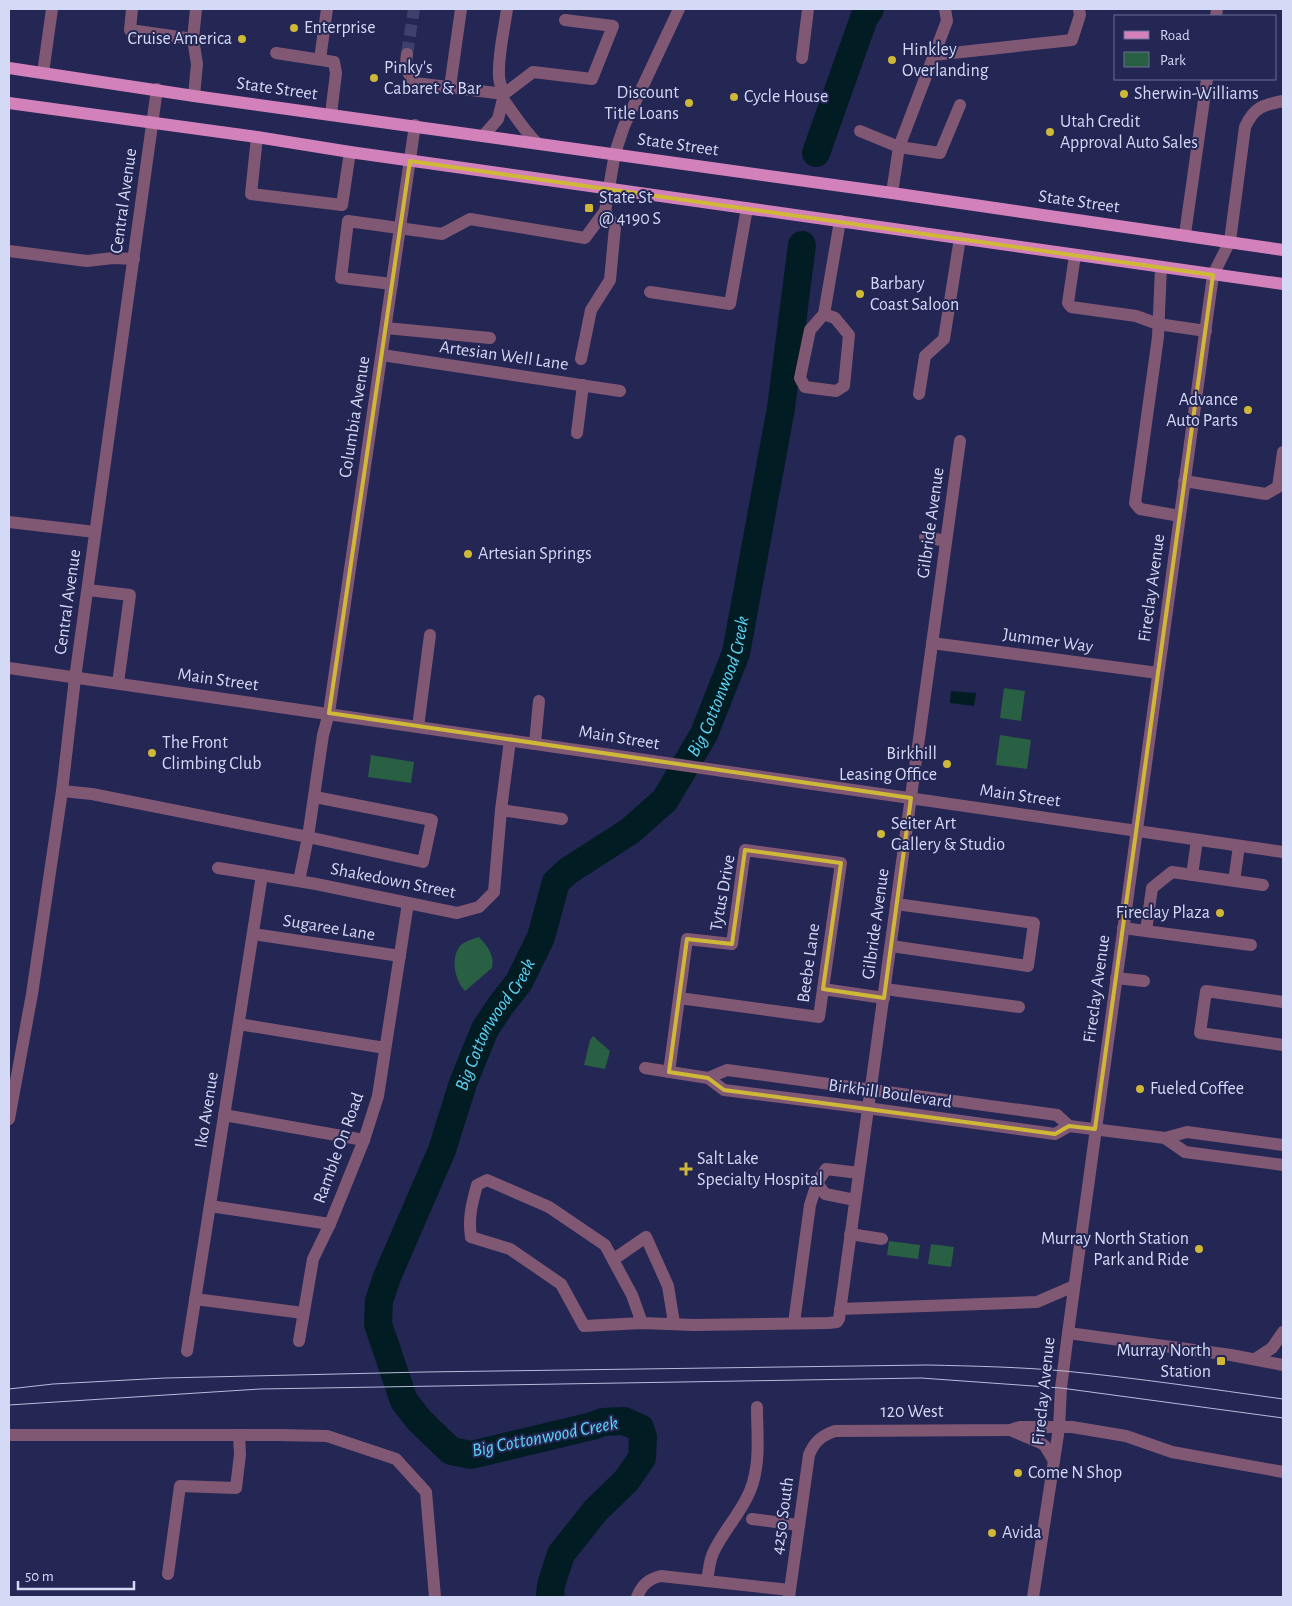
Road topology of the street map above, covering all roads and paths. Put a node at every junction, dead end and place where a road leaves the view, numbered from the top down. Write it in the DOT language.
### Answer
graph roads {
  1 [pos="52,9"];
  2 [pos="132,9"];
  3 [pos="196,9"];
  4 [pos="327,9"];
  5 [pos="460,9"];
  6 [pos="507,9"];
  7 [pos="679,9"];
  8 [pos="808,9"];
  9 [pos="946,9"];
  10 [pos="1079,9"];
  11 [pos="565,20"];
  12 [pos="193,38"];
  13 [pos="276,53"];
  14 [pos="407,54"];
  15 [pos="934,55"];
  16 [pos="802,58"];
  17 [pos="320,59"];
  18 [pos="9,68"];
  19 [pos="42,73"];
  20 [pos="1207,80"];
  21 [pos="450,88"];
  22 [pos="157,89"];
  23 [pos="194,96"];
  24 [pos="503,97"];
  25 [pos="1283,101"];
  26 [pos="9,103"];
  27 [pos="960,105"];
  28 [pos="331,114"];
  29 [pos="152,122"];
  30 [pos="415,125"];
  31 [pos="860,131"];
  32 [pos="484,135"];
  33 [pos="257,137"];
  34 [pos="536,142"];
  35 [pos="899,147"];
  36 [pos="350,152"];
  37 [pos="615,153"];
  38 [pos="410,161"];
  39 [pos="609,188"];
  40 [pos="892,192"];
  41 [pos="342,205"];
  42 [pos="747,208"];
  43 [pos="605,211"];
  44 [pos="348,221"];
  45 [pos="840,221"];
  46 [pos="401,228"];
  47 [pos="1184,234"];
  48 [pos="960,238"];
  49 [pos="1230,241"];
  50 [pos="1283,250"];
  51 [pos="9,251"];
  52 [pos="1075,254"];
  53 [pos="134,259"];
  54 [pos="1162,267"];
  55 [pos="1213,275"];
  56 [pos="392,284"];
  57 [pos="1283,284"];
  58 [pos="650,292"];
  59 [pos="824,314"];
  60 [pos="1158,324"];
  61 [pos="386,328"];
  62 [pos="1206,331"];
  63 [pos="490,338"];
  64 [pos="382,355"];
  65 [pos="581,359"];
  66 [pos="583,385"];
  67 [pos="620,391"];
  68 [pos="919,394"];
  69 [pos="577,433"];
  70 [pos="960,440"];
  71 [pos="1283,452"];
  72 [pos="1184,481"];
  73 [pos="1180,516"];
  74 [pos="9,522"];
  75 [pos="96,532"];
  76 [pos="925,538"];
  77 [pos="946,541"];
  78 [pos="88,590"];
  79 [pos="430,635"];
  80 [pos="932,643"];
  81 [pos="9,668"];
  82 [pos="1158,673"];
  83 [pos="75,678"];
  84 [pos="118,683"];
  85 [pos="539,701"];
  86 [pos="329,713"];
  87 [pos="418,727"];
  88 [pos="510,740"];
  89 [pos="534,743"];
  90 [pos="62,791"];
  91 [pos="315,797"];
  92 [pos="911,798"];
  93 [pos="501,810"];
  94 [pos="562,819"];
  95 [pos="1137,831"];
  96 [pos="308,837"];
  97 [pos="1198,840"];
  98 [pos="1239,846"];
  99 [pos="1283,852"];
  100 [pos="840,863"];
  101 [pos="218,868"];
  102 [pos="1192,874"];
  103 [pos="262,875"];
  104 [pos="1234,880"];
  105 [pos="299,881"];
  106 [pos="1263,885"];
  107 [pos="408,903"];
  108 [pos="896,904"];
  109 [pos="1123,928"];
  110 [pos="1146,931"];
  111 [pos="253,934"];
  112 [pos="891,946"];
  113 [pos="1251,946"];
  114 [pos="400,956"];
  115 [pos="1116,978"];
  116 [pos="1144,981"];
  117 [pos="823,989"];
  118 [pos="884,993"];
  119 [pos="679,998"];
  120 [pos="1283,1002"];
  121 [pos="1018,1007"];
  122 [pos="238,1024"];
  123 [pos="1283,1045"];
  124 [pos="385,1048"];
  125 [pos="645,1068"];
  126 [pos="669,1072"];
  127 [pos="708,1078"];
  128 [pos="871,1090"];
  129 [pos="868,1108"];
  130 [pos="224,1116"];
  131 [pos="9,1119"];
  132 [pos="1069,1126"];
  133 [pos="1096,1129"];
  134 [pos="1165,1138"];
  135 [pos="364,1140"];
  136 [pos="1283,1145"];
  137 [pos="1283,1165"];
  138 [pos="859,1173"];
  139 [pos="817,1182"];
  140 [pos="855,1200"];
  141 [pos="210,1206"];
  142 [pos="330,1224"];
  143 [pos="850,1234"];
  144 [pos="882,1239"];
  145 [pos="614,1259"];
  146 [pos="1074,1286"];
  147 [pos="195,1299"];
  148 [pos="303,1314"];
  149 [pos="839,1316"];
  150 [pos="642,1322"];
  151 [pos="674,1323"];
  152 [pos="794,1323"];
  153 [pos="1283,1332"];
  154 [pos="1068,1333"];
  155 [pos="299,1341"];
  156 [pos="187,1351"];
  157 [pos="1255,1359"];
  158 [pos="1283,1366"];
  159 [pos="757,1407"];
  160 [pos="1059,1428"];
  161 [pos="1010,1430"];
  162 [pos="9,1435"];
  163 [pos="239,1435"];
  164 [pos="816,1442"];
  165 [pos="1054,1461"];
  166 [pos="1283,1472"];
  167 [pos="752,1519"];
  168 [pos="799,1525"];
  169 [pos="168,1574"];
  170 [pos="707,1581"];
  171 [pos="789,1594"];
  172 [pos="435,1597"];
  173 [pos="637,1597"];
  174 [pos="1033,1597"];
  1 -- 19 [label="street"];
  2 -- 12 [label="street"];
  3 -- 12 [label="street"];
  4 -- 17 [label="street"];
  5 -- 21 [label="street"];
  6 -- 24 [label="street"];
  7 -- 37 [label="street"];
  8 -- 16 [label="street"];
  9 -- 15 [label="street"];
  10 -- 15 [label="street"];
  11 -- 24 [label="street"];
  12 -- 23 [label="street"];
  13 -- 17 [label="street"];
  14 -- 21 [label="street"];
  15 -- 35 [label="street"];
  17 -- 28 [label="street"];
  18 -- 19 [label="main road, State Street"];
  19 -- 22 [label="main road, State Street"];
  20 -- 47 [label="street"];
  21 -- 24 [label="street"];
  22 -- 23 [label="main road, State Street"];
  22 -- 29 [label="street, Central Avenue"];
  23 -- 28 [label="main road, State Street"];
  24 -- 32 [label="street"];
  24 -- 34 [label="street"];
  25 -- 49 [label="street, Fireclay Avenue"];
  26 -- 29 [label="main road"];
  27 -- 35 [label="street"];
  28 -- 30 [label="main road, State Street"];
  29 -- 33 [label="main road"];
  29 -- 53 [label="street, Central Avenue"];
  30 -- 32 [label="main road, State Street"];
  30 -- 38 [label="street, Columbia Avenue"];
  31 -- 35 [label="street"];
  32 -- 34 [label="main road, State Street"];
  33 -- 36 [label="main road"];
  33 -- 41 [label="street"];
  34 -- 37 [label="main road, State Street"];
  35 -- 40 [label="street"];
  36 -- 38 [label="main road"];
  36 -- 41 [label="street"];
  37 -- 39 [label="street"];
  37 -- 40 [label="main road, State Street"];
  38 -- 39 [label="main road"];
  38 -- 46 [label="street, Columbia Avenue"];
  39 -- 42 [label="main road"];
  39 -- 43 [label="street"];
  40 -- 47 [label="main road, State Street"];
  41 -- 44 [label="street"];
  42 -- 45 [label="main road"];
  42 -- 58 [label="street"];
  43 -- 46 [label="street"];
  43 -- 65 [label="street"];
  44 -- 46 [label="street"];
  44 -- 56 [label="street"];
  45 -- 48 [label="main road"];
  45 -- 59 [label="street"];
  46 -- 56 [label="street, Columbia Avenue"];
  47 -- 49 [label="main road, State Street"];
  48 -- 52 [label="main road"];
  48 -- 68 [label="street"];
  49 -- 50 [label="main road, State Street"];
  49 -- 55 [label="street, Fireclay Avenue"];
  51 -- 53 [label="street"];
  52 -- 54 [label="main road"];
  52 -- 60 [label="street"];
  53 -- 75 [label="street, Central Avenue"];
  54 -- 55 [label="main road"];
  54 -- 60 [label="street"];
  55 -- 57 [label="main road"];
  55 -- 62 [label="street, Fireclay Avenue"];
  56 -- 61 [label="street, Columbia Avenue"];
  59 -- 59 [label="street"];
  60 -- 62 [label="street"];
  60 -- 73 [label="street"];
  61 -- 63 [label="street"];
  61 -- 64 [label="street, Columbia Avenue"];
  62 -- 72 [label="street, Fireclay Avenue"];
  64 -- 66 [label="street, Artesian Well Lane"];
  64 -- 86 [label="street, Columbia Avenue"];
  66 -- 67 [label="street, Artesian Well Lane"];
  66 -- 69 [label="street"];
  70 -- 77 [label="street, Gilbride Avenue"];
  71 -- 72 [label="street"];
  72 -- 73 [label="street, Fireclay Avenue"];
  73 -- 82 [label="street, Fireclay Avenue"];
  74 -- 75 [label="street"];
  75 -- 78 [label="street, Central Avenue"];
  76 -- 77 [label="street"];
  77 -- 80 [label="street, Gilbride Avenue"];
  78 -- 83 [label="street, Central Avenue"];
  78 -- 84 [label="street"];
  79 -- 87 [label="street"];
  80 -- 82 [label="street, Jummer Way"];
  80 -- 92 [label="street, Gilbride Avenue"];
  81 -- 83 [label="street, Main Street"];
  82 -- 95 [label="street, Fireclay Avenue"];
  83 -- 84 [label="street, Main Street"];
  83 -- 90 [label="street, Central Avenue"];
  84 -- 86 [label="street, Main Street"];
  85 -- 89 [label="street"];
  86 -- 87 [label="street, Main Street"];
  86 -- 91 [label="street, Columbia Avenue"];
  87 -- 88 [label="street, Main Street"];
  88 -- 89 [label="street, Main Street"];
  88 -- 93 [label="street, Shakedown Street"];
  89 -- 92 [label="street, Main Street"];
  90 -- 96 [label="street"];
  90 -- 131 [label="street, Central Avenue"];
  91 -- 96 [label="street, Columbia Avenue"];
  91 -- 96 [label="street"];
  92 -- 95 [label="street, Main Street"];
  92 -- 108 [label="street, Gilbride Avenue"];
  93 -- 94 [label="street"];
  93 -- 107 [label="street, Shakedown Street"];
  95 -- 97 [label="street, Main Street"];
  95 -- 109 [label="street, Fireclay Avenue"];
  96 -- 105 [label="street, Columbia Avenue"];
  97 -- 98 [label="street, Main Street"];
  97 -- 102 [label="street"];
  98 -- 99 [label="street, Main Street"];
  98 -- 104 [label="street"];
  100 -- 117 [label="street, Beebe Lane"];
  100 -- 119 [label="street, Tytus Drive"];
  101 -- 103 [label="street, Shakedown Street"];
  102 -- 104 [label="street"];
  102 -- 110 [label="street"];
  103 -- 105 [label="street, Shakedown Street"];
  103 -- 111 [label="street, Iko Avenue"];
  104 -- 106 [label="street"];
  105 -- 107 [label="street, Shakedown Street"];
  107 -- 114 [label="street, Ramble On Road"];
  108 -- 112 [label="street, Gilbride Avenue"];
  108 -- 112 [label="street"];
  109 -- 110 [label="street"];
  109 -- 115 [label="street, Fireclay Avenue"];
  110 -- 113 [label="street"];
  111 -- 114 [label="street, Sugaree Lane"];
  111 -- 122 [label="street, Iko Avenue"];
  112 -- 118 [label="street, Gilbride Avenue"];
  114 -- 124 [label="street, Ramble On Road"];
  115 -- 116 [label="street"];
  115 -- 133 [label="street, Fireclay Avenue"];
  117 -- 118 [label="street"];
  117 -- 119 [label="street, Beebe Lane"];
  118 -- 121 [label="street"];
  118 -- 128 [label="street, Gilbride Avenue"];
  119 -- 126 [label="street, Tytus Drive"];
  120 -- 123 [label="street"];
  122 -- 124 [label="street"];
  122 -- 130 [label="street, Iko Avenue"];
  124 -- 135 [label="street, Ramble On Road"];
  125 -- 126 [label="street, Birkhill Boulevard"];
  126 -- 127 [label="street, Birkhill Boulevard"];
  127 -- 128 [label="street, Birkhill Boulevard"];
  127 -- 129 [label="street, Birkhill Boulevard"];
  128 -- 129 [label="street, Gilbride Avenue"];
  128 -- 132 [label="street, Birkhill Boulevard"];
  129 -- 132 [label="street, Birkhill Boulevard"];
  129 -- 138 [label="street, Gilbride Avenue"];
  130 -- 135 [label="street"];
  130 -- 141 [label="street, Iko Avenue"];
  132 -- 133 [label="street, Birkhill Boulevard"];
  133 -- 134 [label="street, Birkhill Boulevard"];
  133 -- 146 [label="street, Fireclay Avenue"];
  134 -- 136 [label="street, Birkhill Boulevard"];
  134 -- 137 [label="street, Birkhill Boulevard"];
  135 -- 142 [label="street, Ramble On Road"];
  138 -- 139 [label="street"];
  138 -- 140 [label="street, Gilbride Avenue"];
  139 -- 140 [label="street"];
  139 -- 152 [label="street"];
  140 -- 143 [label="street, Gilbride Avenue"];
  141 -- 142 [label="street"];
  141 -- 147 [label="street, Iko Avenue"];
  142 -- 148 [label="street, Ramble On Road"];
  143 -- 144 [label="street"];
  143 -- 149 [label="street, Gilbride Avenue"];
  145 -- 150 [label="street"];
  145 -- 150 [label="street"];
  145 -- 151 [label="street"];
  146 -- 149 [label="street"];
  146 -- 154 [label="street, Fireclay Avenue"];
  147 -- 148 [label="street"];
  147 -- 156 [label="street, Iko Avenue"];
  148 -- 155 [label="street, Ramble On Road"];
  149 -- 152 [label="street"];
  150 -- 151 [label="street"];
  151 -- 152 [label="street"];
  153 -- 157 [label="street"];
  154 -- 157 [label="street"];
  154 -- 160 [label="street, Fireclay Avenue"];
  157 -- 158 [label="street"];
  159 -- 170 [label="street"];
  160 -- 161 [label="street, 120 West"];
  160 -- 165 [label="street, Fireclay Avenue"];
  160 -- 166 [label="street, 120 West"];
  161 -- 164 [label="street, 120 West"];
  161 -- 165 [label="street, 120 West"];
  162 -- 163 [label="street"];
  163 -- 169 [label="street"];
  163 -- 172 [label="street"];
  164 -- 168 [label="street, 4250 South"];
  165 -- 174 [label="street, Fireclay Avenue"];
  167 -- 168 [label="street"];
  168 -- 171 [label="street, 4250 South"];
  170 -- 171 [label="street"];
  170 -- 173 [label="street"];
}
